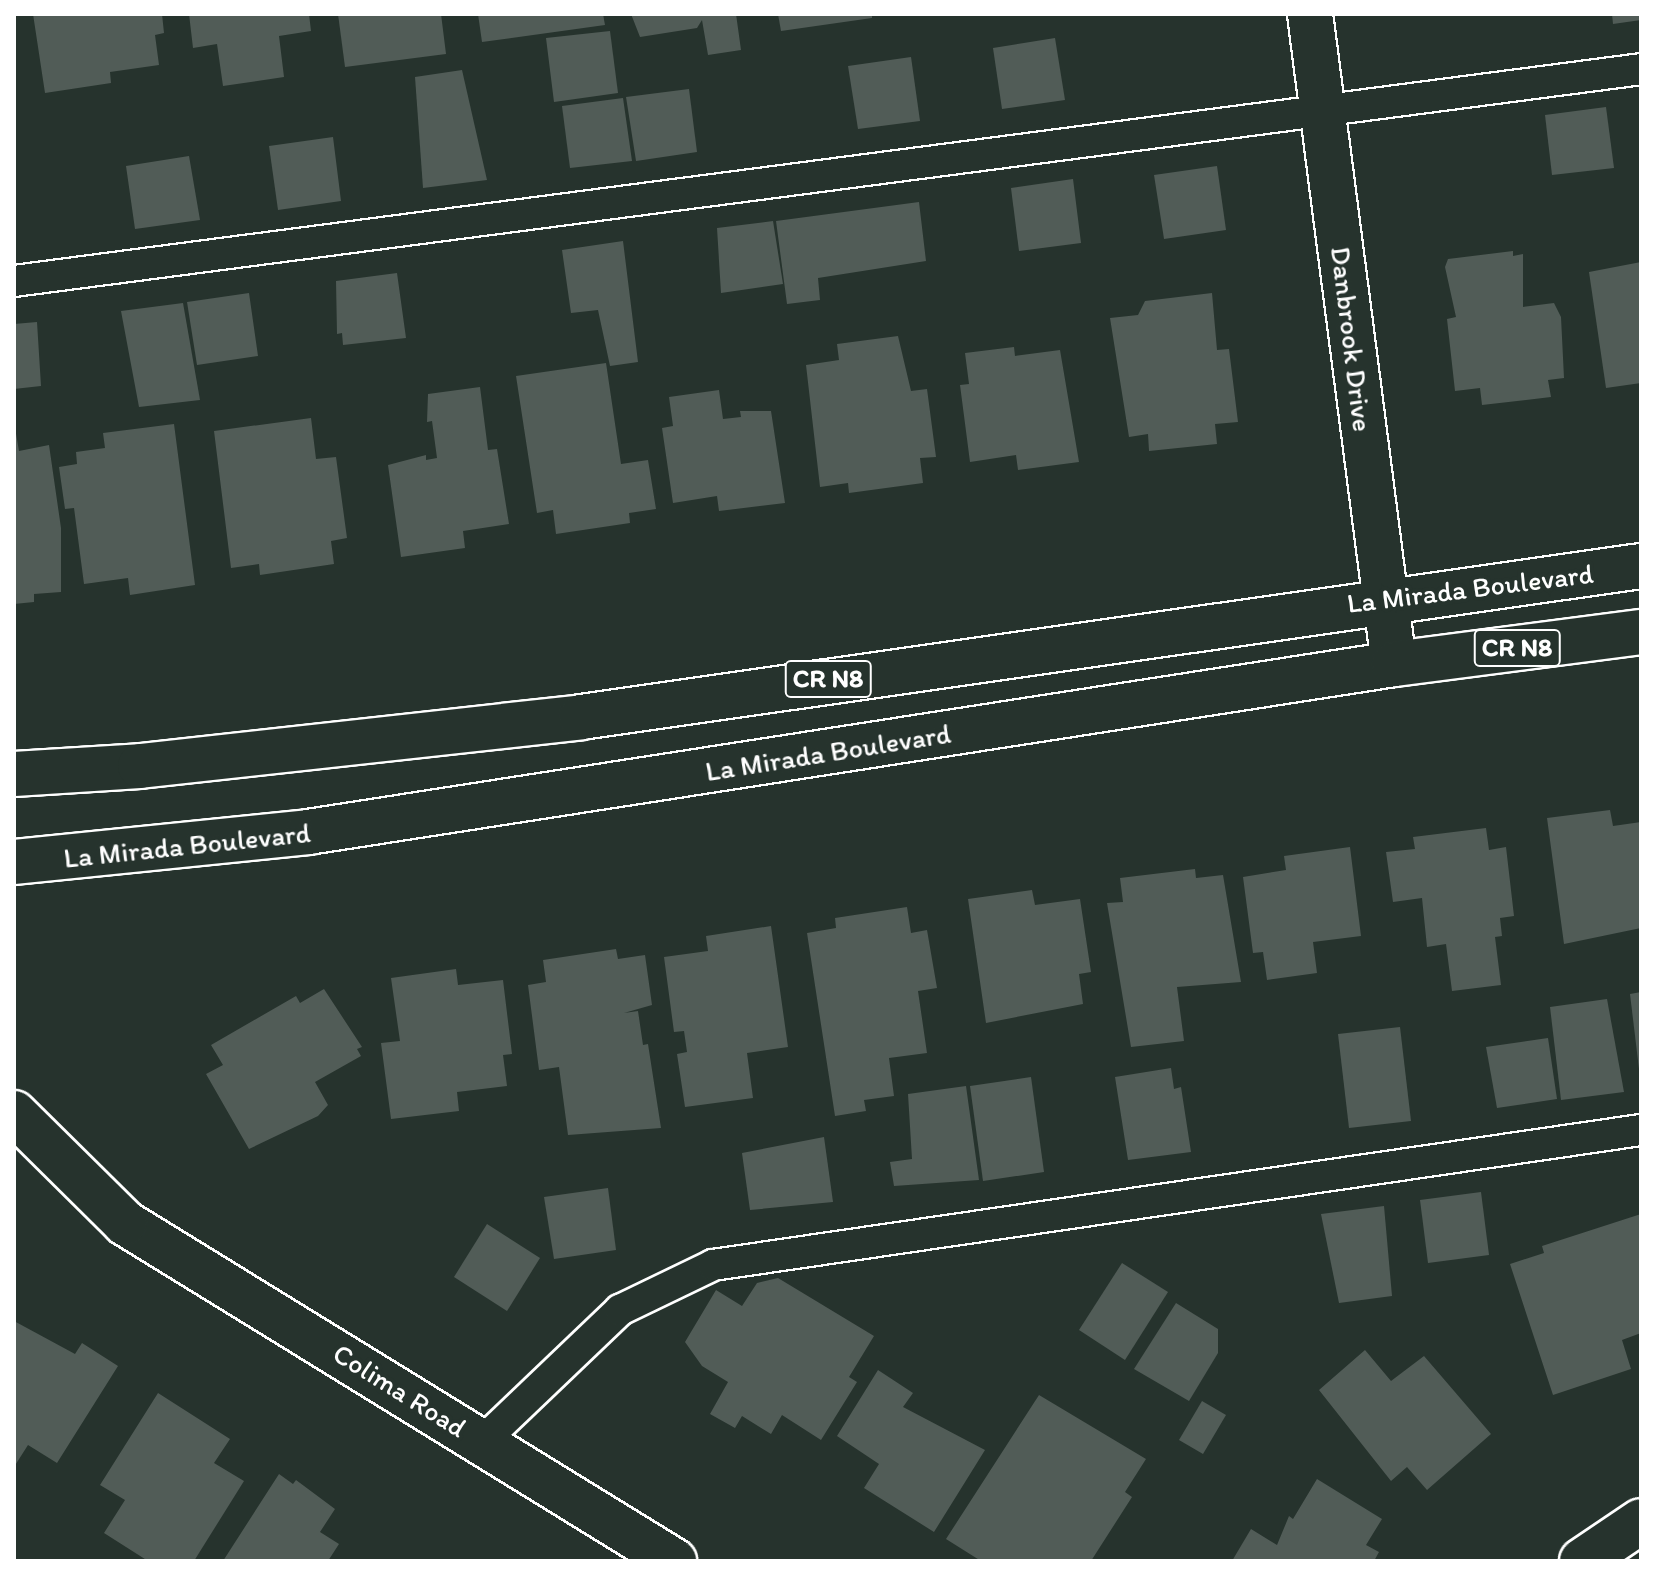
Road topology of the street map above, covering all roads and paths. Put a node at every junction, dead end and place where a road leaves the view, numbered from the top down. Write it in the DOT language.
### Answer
graph roads {
  1 [pos="1310,14"];
  2 [pos="1641,69"];
  3 [pos="1323,115"];
  4 [pos="14,281"];
  5 [pos="1641,566"];
  6 [pos="1385,598"];
  7 [pos="1641,632"];
  8 [pos="1394,664"];
  9 [pos="14,774"];
  10 [pos="14,862"];
  11 [pos="14,1113"];
  12 [pos="1641,1130"];
  13 [pos="14,1157"];
  14 [pos="125,1223"];
  15 [pos="483,1441"];
  16 [pos="1641,1521"];
  17 [pos="674,1561"];
  18 [pos="1582,1561"];
  1 -- 3 [label="main road, Danbrook Drive"];
  2 -- 3 [label="lane"];
  3 -- 4 [label="lane"];
  3 -- 6 [label="main road, Danbrook Drive"];
  5 -- 6 [label="main road, La Mirada Boulevard / CR N8"];
  6 -- 8 [label="main road, Danbrook Drive"];
  6 -- 9 [label="main road, La Mirada Boulevard / CR N8"];
  7 -- 8 [label="main road, La Mirada Boulevard / CR N8"];
  8 -- 10 [label="main road, La Mirada Boulevard / CR N8"];
  11 -- 14 [label="main road"];
  12 -- 15 [label="lane"];
  13 -- 14 [label="main road"];
  14 -- 15 [label="main road, Colima Road"];
  15 -- 17 [label="main road, Colima Road"];
  16 -- 18 [label="main road"];
}
